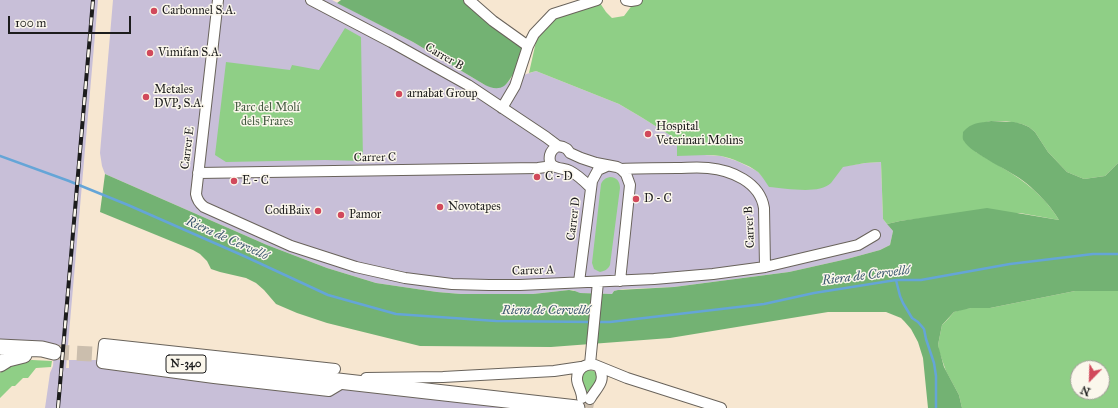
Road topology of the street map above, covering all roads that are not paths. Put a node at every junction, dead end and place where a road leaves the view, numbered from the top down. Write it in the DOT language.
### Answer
graph roads {
  1 [pos="218,0"];
  2 [pos="311,0"];
  3 [pos="469,0"];
  4 [pos="597,0"];
  5 [pos="626,0"];
  6 [pos="636,0"];
  7 [pos="528,46"];
  8 [pos="502,108"];
  9 [pos="558,146"];
  10 [pos="570,153"];
  11 [pos="553,166"];
  12 [pos="607,166"];
  13 [pos="564,168"];
  14 [pos="621,169"];
  15 [pos="198,173"];
  16 [pos="590,187"];
  17 [pos="199,204"];
  18 [pos="875,235"];
  19 [pos="765,267"];
  20 [pos="620,281"];
  21 [pos="579,282"];
  22 [pos="598,286"];
  23 [pos="0,343"];
  24 [pos="0,347"];
  25 [pos="22,351"];
  26 [pos="0,354"];
  27 [pos="108,355"];
  28 [pos="590,363"];
  29 [pos="0,364"];
  30 [pos="335,369"];
  31 [pos="318,379"];
  32 [pos="344,382"];
  33 [pos="583,402"];
  34 [pos="549,406"];
  35 [pos="721,408"];
  1 -- 15 [label="street, Carrer E"];
  2 -- 8 [label="street, Carrer B"];
  3 -- 7 [label="street"];
  4 -- 7 [label="street"];
  5 -- 6 [label="street"];
  7 -- 8 [label="street"];
  8 -- 9 [label="street, Carrer B"];
  9 -- 10 [label="street, Carrer B"];
  9 -- 11 [label="street"];
  10 -- 12 [label="street, Carrer B"];
  10 -- 13 [label="street"];
  11 -- 13 [label="street"];
  11 -- 15 [label="street, Carrer C"];
  12 -- 14 [label="street, Carrer B"];
  12 -- 16 [label="street, Carrer D"];
  13 -- 16 [label="street"];
  14 -- 19 [label="street, Carrer B"];
  14 -- 20 [label="street"];
  15 -- 17 [label="street, Carrer E"];
  16 -- 21 [label="street, Carrer D"];
  17 -- 21 [label="street, Carrer A"];
  18 -- 19 [label="street, Carrer A"];
  19 -- 20 [label="street, Carrer A"];
  20 -- 22 [label="street, Carrer A"];
  21 -- 22 [label="street, Carrer A"];
  22 -- 28 [label="street"];
  23 -- 25 [label="main road"];
  24 -- 25 [label="main road"];
  25 -- 26 [label="main road"];
  25 -- 29 [label="main road"];
  27 -- 31 [label="main road, N-340"];
  28 -- 31 [label="street"];
  28 -- 33 [label="street"];
  28 -- 33 [label="street"];
  28 -- 35 [label="street"];
  30 -- 32 [label="street"];
  31 -- 32 [label="main road, N-340"];
  32 -- 34 [label="main road, N-340"];
  33 -- 34 [label="main road, N-340"];
}
